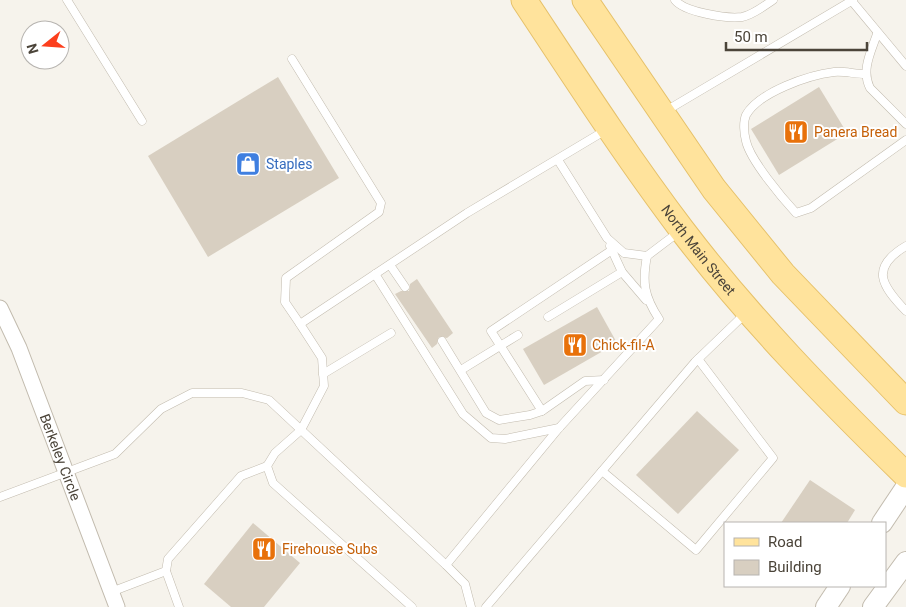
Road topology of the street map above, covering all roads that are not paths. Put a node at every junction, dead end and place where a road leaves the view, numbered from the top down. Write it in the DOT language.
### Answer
graph roads {
  1 [pos="67,0"];
  2 [pos="524,0"];
  3 [pos="586,0"];
  4 [pos="676,0"];
  5 [pos="774,0"];
  6 [pos="852,0"];
  7 [pos="877,34"];
  8 [pos="292,59"];
  9 [pos="906,66"];
  10 [pos="864,74"];
  11 [pos="662,112"];
  12 [pos="142,121"];
  13 [pos="906,124"];
  14 [pos="609,128"];
  15 [pos="906,140"];
  16 [pos="558,160"];
  17 [pos="682,230"];
  18 [pos="607,238"];
  19 [pos="906,246"];
  20 [pos="612,250"];
  21 [pos="647,256"];
  22 [pos="390,264"];
  23 [pos="622,272"];
  24 [pos="375,274"];
  25 [pos="406,287"];
  26 [pos="648,301"];
  27 [pos="0,308"];
  28 [pos="748,311"];
  29 [pos="906,311"];
  30 [pos="548,317"];
  31 [pos="300,324"];
  32 [pos="391,333"];
  33 [pos="518,335"];
  34 [pos="442,341"];
  35 [pos="500,346"];
  36 [pos="698,359"];
  37 [pos="461,370"];
  38 [pos="323,374"];
  39 [pos="604,380"];
  40 [pos="906,402"];
  41 [pos="542,411"];
  42 [pos="559,428"];
  43 [pos="301,430"];
  44 [pos="267,466"];
  45 [pos="602,471"];
  46 [pos="66,474"];
  47 [pos="906,475"];
  48 [pos="906,487"];
  49 [pos="0,497"];
  50 [pos="883,522"];
  51 [pos="906,562"];
  52 [pos="446,565"];
  53 [pos="166,571"];
  54 [pos="839,587"];
  55 [pos="111,592"];
  56 [pos="117,607"];
  57 [pos="179,607"];
  58 [pos="412,607"];
  59 [pos="471,607"];
  60 [pos="486,607"];
  61 [pos="826,607"];
  62 [pos="873,607"];
  1 -- 12 [label="lane"];
  2 -- 14 [label="main road, North Main Street"];
  3 -- 11 [label="main road"];
  4 -- 5 [label="lane"];
  6 -- 7 [label="lane"];
  6 -- 11 [label="lane"];
  7 -- 9 [label="lane"];
  7 -- 10 [label="lane"];
  8 -- 31 [label="lane"];
  10 -- 13 [label="lane"];
  10 -- 15 [label="lane"];
  11 -- 40 [label="main road"];
  14 -- 16 [label="lane"];
  14 -- 17 [label="main road, North Main Street"];
  16 -- 18 [label="lane"];
  16 -- 22 [label="lane"];
  17 -- 21 [label="lane"];
  17 -- 28 [label="main road, North Main Street"];
  18 -- 20 [label="lane"];
  18 -- 21 [label="lane"];
  19 -- 29 [label="lane"];
  20 -- 23 [label="lane"];
  20 -- 35 [label="lane"];
  21 -- 26 [label="lane"];
  22 -- 24 [label="lane"];
  22 -- 25 [label="lane"];
  23 -- 26 [label="lane"];
  23 -- 30 [label="lane"];
  24 -- 31 [label="lane"];
  24 -- 42 [label="lane"];
  26 -- 39 [label="lane"];
  27 -- 46 [label="street, Berkeley Circle"];
  28 -- 36 [label="lane"];
  28 -- 47 [label="main road, North Main Street"];
  31 -- 38 [label="lane"];
  32 -- 38 [label="lane"];
  33 -- 35 [label="lane"];
  34 -- 37 [label="lane"];
  35 -- 37 [label="lane"];
  35 -- 41 [label="lane"];
  36 -- 45 [label="lane"];
  36 -- 45 [label="lane"];
  37 -- 41 [label="lane"];
  38 -- 43 [label="lane"];
  39 -- 41 [label="lane"];
  39 -- 42 [label="lane"];
  42 -- 52 [label="lane"];
  43 -- 44 [label="lane"];
  43 -- 46 [label="lane"];
  43 -- 52 [label="lane"];
  44 -- 53 [label="lane"];
  44 -- 58 [label="lane"];
  45 -- 60 [label="lane"];
  46 -- 49 [label="lane"];
  46 -- 55 [label="street, Berkeley Circle"];
  48 -- 50 [label="street"];
  51 -- 62 [label="street"];
  52 -- 59 [label="lane"];
  53 -- 55 [label="lane"];
  53 -- 57 [label="lane"];
  54 -- 61 [label="street"];
  55 -- 56 [label="street, Berkeley Circle"];
}
